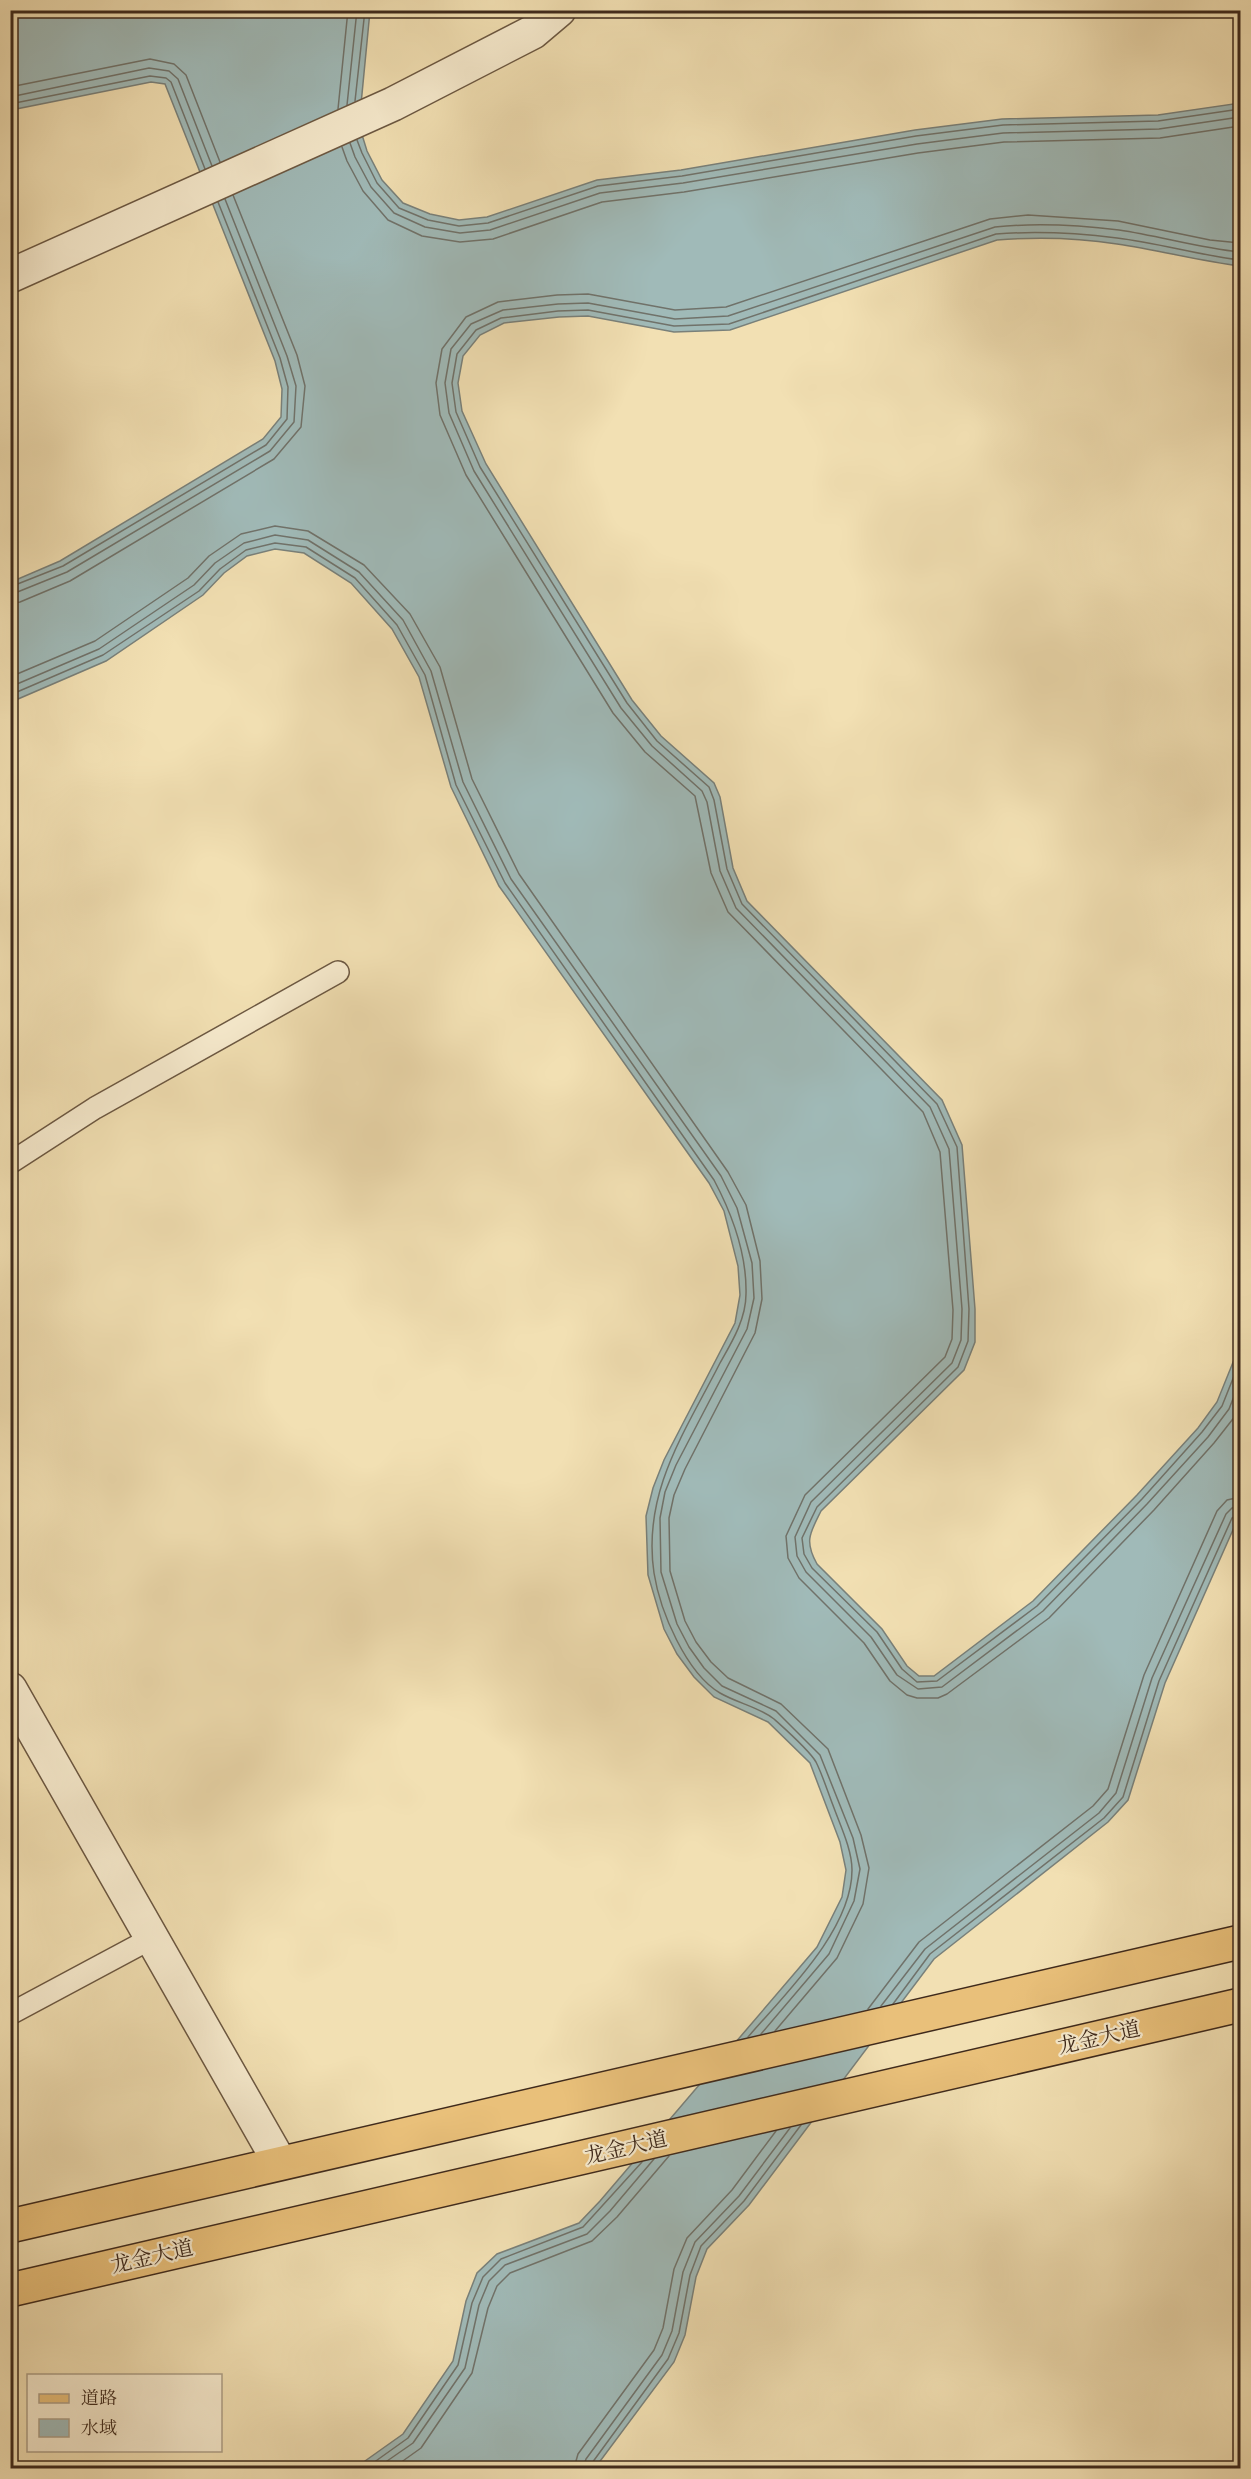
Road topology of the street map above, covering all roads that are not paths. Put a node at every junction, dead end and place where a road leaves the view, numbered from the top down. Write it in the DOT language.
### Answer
graph roads {
  1 [pos="559,10"];
  2 [pos="10,276"];
  3 [pos="338,972"];
  4 [pos="10,1163"];
  5 [pos="10,1689"];
  6 [pos="152,1938"];
  7 [pos="1240,1941"];
  8 [pos="1240,2005"];
  9 [pos="10,2014"];
  10 [pos="280,2163"];
  11 [pos="10,2226"];
  12 [pos="10,2290"];
  1 -- 2 [label="street"];
  3 -- 4 [label="lane"];
  5 -- 6 [label="street"];
  6 -- 9 [label="lane"];
  6 -- 10 [label="street"];
  7 -- 10 [label="main road"];
  8 -- 12 [label="main road, 龙金大道"];
  10 -- 11 [label="main road"];
}
